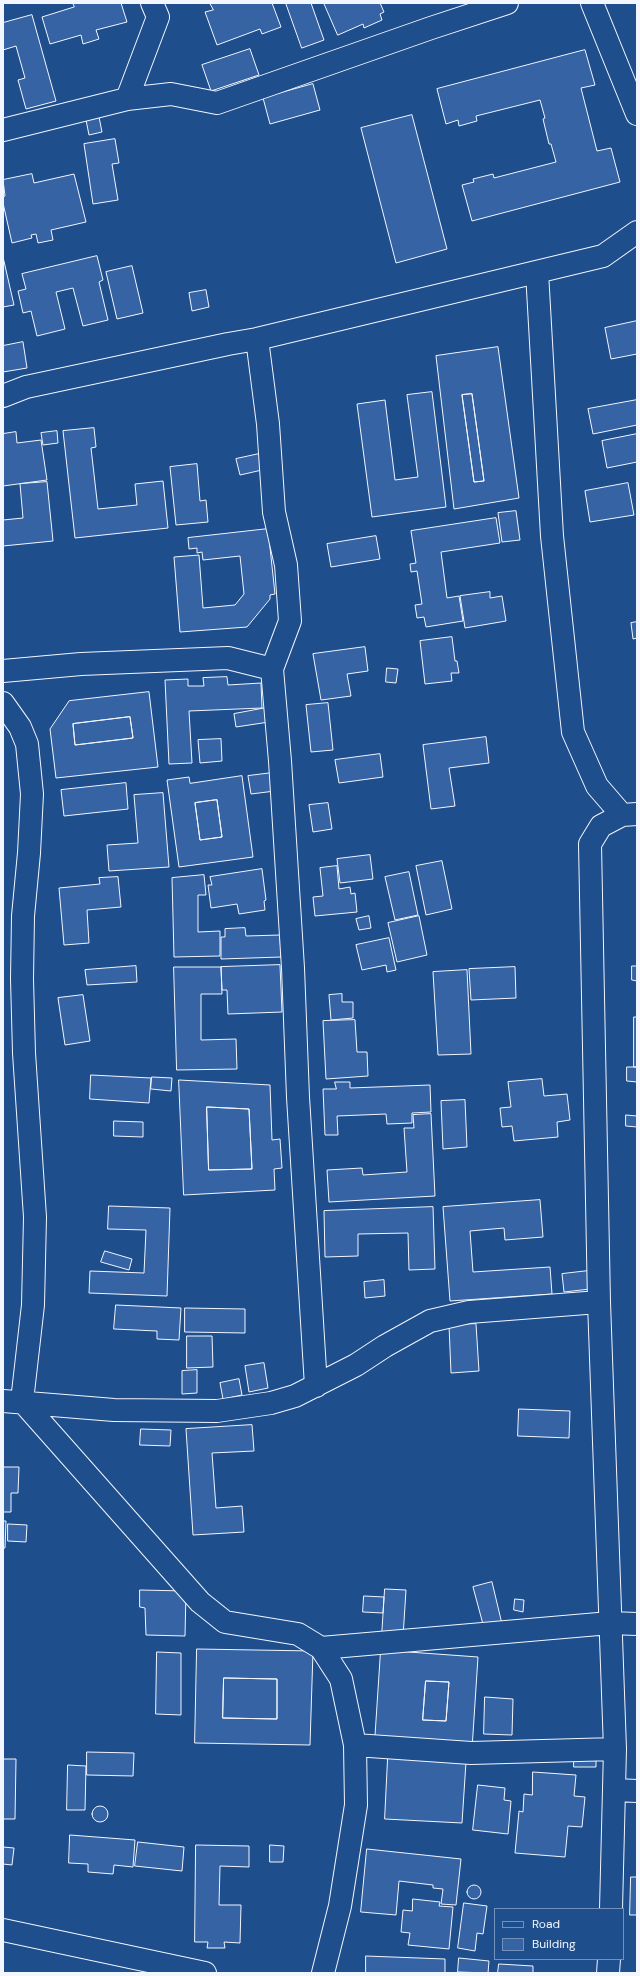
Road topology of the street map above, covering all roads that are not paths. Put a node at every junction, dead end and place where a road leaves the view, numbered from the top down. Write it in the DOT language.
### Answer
graph roads {
  1 [pos="152,3"];
  2 [pos="507,3"];
  3 [pos="592,3"];
  4 [pos="127,99"];
  5 [pos="637,114"];
  6 [pos="3,130"];
  7 [pos="637,232"];
  8 [pos="537,272"];
  9 [pos="257,339"];
  10 [pos="3,396"];
  11 [pos="272,669"];
  12 [pos="3,670"];
  13 [pos="3,703"];
  14 [pos="629,815"];
  15 [pos="599,1302"];
  16 [pos="316,1386"];
  17 [pos="12,1401"];
  18 [pos="610,1623"];
  19 [pos="637,1624"];
  20 [pos="321,1648"];
  21 [pos="355,1745"];
  22 [pos="615,1748"];
  23 [pos="615,1790"];
  24 [pos="637,1791"];
  25 [pos="610,1908"];
  26 [pos="3,1930"];
  27 [pos="609,1960"];
  28 [pos="205,1973"];
  29 [pos="324,1973"];
  30 [pos="608,1973"];
  1 -- 4 [label="street"];
  2 -- 4 [label="street"];
  3 -- 5 [label="street"];
  4 -- 6 [label="street"];
  7 -- 8 [label="street"];
  8 -- 9 [label="street"];
  8 -- 14 [label="street"];
  9 -- 10 [label="street"];
  9 -- 11 [label="street"];
  11 -- 12 [label="street"];
  11 -- 16 [label="street"];
  13 -- 17 [label="street"];
  14 -- 15 [label="street"];
  15 -- 16 [label="street"];
  15 -- 18 [label="street"];
  16 -- 17 [label="street"];
  17 -- 20 [label="street"];
  18 -- 19 [label="street"];
  18 -- 20 [label="street"];
  18 -- 22 [label="street"];
  20 -- 21 [label="street"];
  21 -- 22 [label="street"];
  21 -- 29 [label="street"];
  22 -- 23 [label="street"];
  23 -- 24 [label="street"];
  23 -- 25 [label="street"];
  26 -- 28 [label="street"];
  27 -- 30 [label="street"];
}
